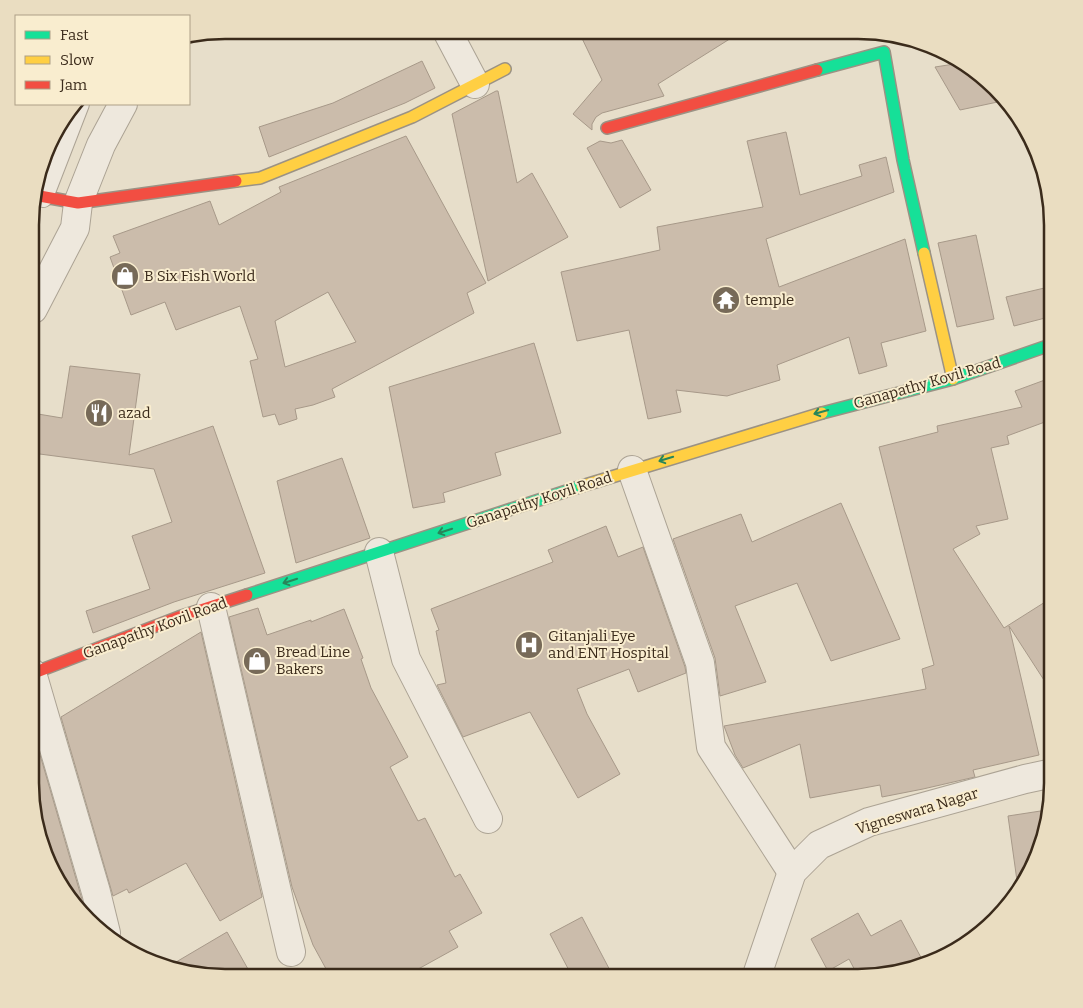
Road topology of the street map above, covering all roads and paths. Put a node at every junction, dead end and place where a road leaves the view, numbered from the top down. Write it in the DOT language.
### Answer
graph roads {
  1 [pos="451,39"];
  2 [pos="505,69"];
  3 [pos="475,84"];
  4 [pos="122,105"];
  5 [pos="74,116"];
  6 [pos="607,128"];
  7 [pos="42,189"];
  8 [pos="41,196"];
  9 [pos="78,203"];
  10 [pos="39,297"];
  11 [pos="1044,347"];
  12 [pos="953,379"];
  13 [pos="632,470"];
  14 [pos="379,552"];
  15 [pos="211,607"];
  16 [pos="39,671"];
  17 [pos="39,698"];
  18 [pos="1044,775"];
  19 [pos="488,819"];
  20 [pos="792,872"];
  21 [pos="104,925"];
  22 [pos="291,952"];
  23 [pos="759,969"];
  1 -- 3 [label="street"];
  2 -- 3 [label="street"];
  3 -- 9 [label="street"];
  4 -- 9 [label="street"];
  5 -- 7 [label="lane"];
  6 -- 12 [label="street"];
  8 -- 9 [label="street"];
  9 -- 10 [label="street"];
  11 -- 12 [label="street, Ganapathy Kovil Road"];
  12 -- 13 [label="street, Ganapathy Kovil Road, one-way"];
  13 -- 14 [label="street, Ganapathy Kovil Road, one-way"];
  13 -- 20 [label="street"];
  14 -- 15 [label="street, Ganapathy Kovil Road, one-way"];
  14 -- 19 [label="street"];
  15 -- 16 [label="street, Ganapathy Kovil Road"];
  15 -- 22 [label="street"];
  17 -- 21 [label="street"];
  18 -- 20 [label="street, Vigneswara Nagar"];
  20 -- 23 [label="street"];
}
